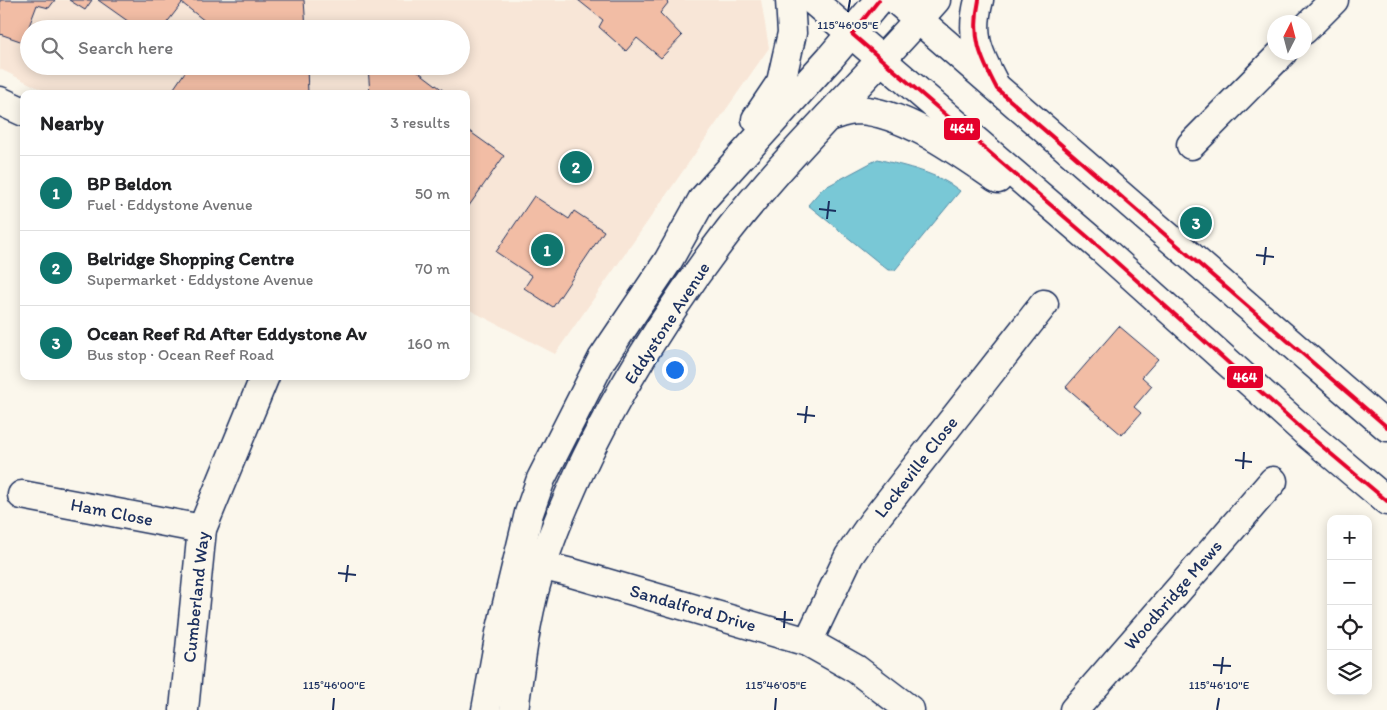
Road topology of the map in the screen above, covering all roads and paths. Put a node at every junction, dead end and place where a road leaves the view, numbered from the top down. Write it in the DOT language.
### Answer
graph roads {
  1 [pos="790,0"];
  2 [pos="812,0"];
  3 [pos="879,0"];
  4 [pos="896,0"];
  5 [pos="979,0"];
  6 [pos="1334,0"];
  7 [pos="927,10"];
  8 [pos="1312,22"];
  9 [pos="852,34"];
  10 [pos="882,60"];
  11 [pos="1275,60"];
  12 [pos="997,89"];
  13 [pos="0,101"];
  14 [pos="20,110"];
  15 [pos="828,117"];
  16 [pos="1192,146"];
  17 [pos="702,200"];
  18 [pos="730,229"];
  19 [pos="1104,250"];
  20 [pos="668,261"];
  21 [pos="1044,304"];
  22 [pos="263,380"];
  23 [pos="1387,427"];
  24 [pos="1273,480"];
  25 [pos="22,494"];
  26 [pos="1387,501"];
  27 [pos="202,529"];
  28 [pos="529,563"];
  29 [pos="808,642"];
  30 [pos="904,708"];
  31 [pos="184,710"];
  32 [pos="486,710"];
  33 [pos="514,710"];
  34 [pos="1074,710"];
  1 -- 17 [label="main road"];
  2 -- 9 [label="main road"];
  3 -- 9 [label="main road, Eddystone Avenue"];
  4 -- 7 [label="main road"];
  5 -- 12 [label="main road"];
  6 -- 8 [label="main road"];
  7 -- 10 [label="main road, Eddystone Avenue"];
  7 -- 12 [label="main road"];
  9 -- 10 [label="main road"];
  9 -- 17 [label="main road, Eddystone Avenue"];
  10 -- 15 [label="main road, Eddystone Avenue"];
  10 -- 19 [label="main road"];
  11 -- 16 [label="main road"];
  12 -- 23 [label="main road"];
  13 -- 14 [label="main road"];
  15 -- 18 [label="main road, Eddystone Avenue"];
  15 -- 19 [label="main road"];
  17 -- 20 [label="main road, Eddystone Avenue"];
  18 -- 20 [label="main road"];
  18 -- 28 [label="main road, Eddystone Avenue"];
  19 -- 26 [label="main road"];
  20 -- 28 [label="main road, Eddystone Avenue"];
  21 -- 29 [label="main road, Lockeville Close"];
  22 -- 27 [label="main road, Cumberland Way"];
  24 -- 34 [label="main road, Woodbridge Mews"];
  25 -- 27 [label="main road, Ham Close"];
  27 -- 31 [label="main road, Cumberland Way"];
  28 -- 29 [label="main road, Sandalford Drive"];
  28 -- 32 [label="main road, Eddystone Avenue"];
  28 -- 33 [label="main road, Eddystone Avenue"];
  29 -- 30 [label="main road, Sandalford Drive"];
}
